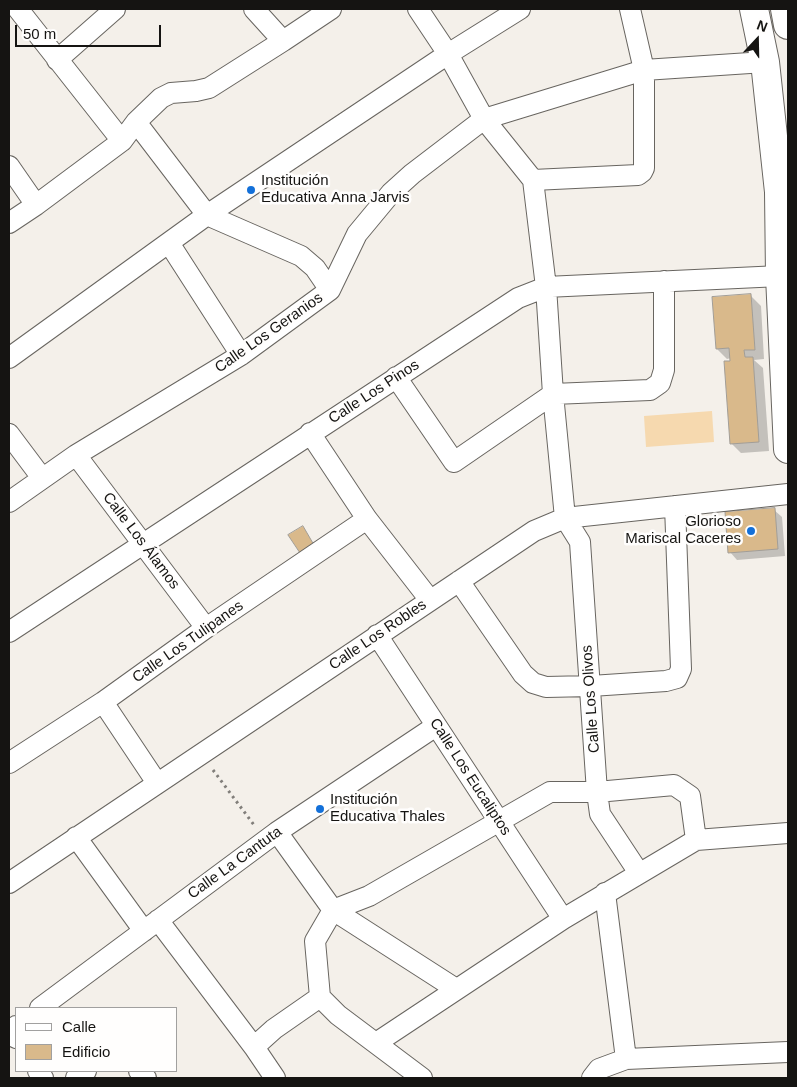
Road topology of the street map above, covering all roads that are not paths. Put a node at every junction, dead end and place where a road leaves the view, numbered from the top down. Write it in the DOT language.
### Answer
graph roads {
  1 [pos="18,9"];
  2 [pos="115,9"];
  3 [pos="254,9"];
  4 [pos="331,9"];
  5 [pos="418,9"];
  6 [pos="520,9"];
  7 [pos="630,9"];
  8 [pos="754,9"];
  9 [pos="785,9"];
  10 [pos="788,25"];
  11 [pos="283,41"];
  12 [pos="448,54"];
  13 [pos="57,60"];
  14 [pos="765,62"];
  15 [pos="644,70"];
  16 [pos="484,119"];
  17 [pos="136,122"];
  18 [pos="122,141"];
  19 [pos="9,166"];
  20 [pos="533,180"];
  21 [pos="36,205"];
  22 [pos="207,215"];
  23 [pos="9,223"];
  24 [pos="169,243"];
  25 [pos="780,276"];
  26 [pos="664,282"];
  27 [pos="546,287"];
  28 [pos="330,290"];
  29 [pos="241,355"];
  30 [pos="9,358"];
  31 [pos="396,378"];
  32 [pos="554,394"];
  33 [pos="310,433"];
  34 [pos="9,434"];
  35 [pos="788,449"];
  36 [pos="76,455"];
  37 [pos="42,478"];
  38 [pos="788,494"];
  39 [pos="9,502"];
  40 [pos="675,506"];
  41 [pos="565,518"];
  42 [pos="367,519"];
  43 [pos="143,543"];
  44 [pos="459,581"];
  45 [pos="430,600"];
  46 [pos="206,628"];
  47 [pos="9,632"];
  48 [pos="377,635"];
  49 [pos="591,686"];
  50 [pos="103,702"];
  51 [pos="436,726"];
  52 [pos="9,763"];
  53 [pos="157,783"];
  54 [pos="597,792"];
  55 [pos="499,822"];
  56 [pos="788,833"];
  57 [pos="271,836"];
  58 [pos="76,837"];
  59 [pos="696,840"];
  60 [pos="639,873"];
  61 [pos="9,883"];
  62 [pos="605,893"];
  63 [pos="333,910"];
  64 [pos="563,918"];
  65 [pos="151,926"];
  66 [pos="456,989"];
  67 [pos="320,996"];
  68 [pos="41,1007"];
  69 [pos="376,1043"];
  70 [pos="254,1047"];
  71 [pos="788,1052"];
  72 [pos="626,1060"];
  73 [pos="416,1077"];
  74 [pos="275,1078"];
  75 [pos="592,1078"];
  1 -- 13 [label="street"];
  2 -- 13 [label="street"];
  3 -- 11 [label="street"];
  4 -- 11 [label="street"];
  5 -- 12 [label="street"];
  6 -- 12 [label="street"];
  7 -- 15 [label="street"];
  8 -- 14 [label="street"];
  9 -- 10 [label="street"];
  11 -- 17 [label="street"];
  12 -- 16 [label="street"];
  12 -- 22 [label="street"];
  13 -- 18 [label="street"];
  14 -- 15 [label="street"];
  14 -- 25 [label="street"];
  15 -- 16 [label="street"];
  15 -- 20 [label="street"];
  16 -- 20 [label="street"];
  16 -- 28 [label="street, Calle Los Geranios"];
  17 -- 18 [label="street"];
  17 -- 22 [label="street"];
  18 -- 21 [label="street"];
  19 -- 21 [label="street"];
  20 -- 27 [label="street"];
  21 -- 23 [label="street"];
  22 -- 24 [label="street"];
  22 -- 28 [label="street"];
  24 -- 29 [label="street"];
  24 -- 30 [label="street"];
  25 -- 26 [label="street, Calle Los Pinos"];
  25 -- 35 [label="street"];
  26 -- 27 [label="street, Calle Los Pinos"];
  26 -- 32 [label="street"];
  27 -- 31 [label="street, Calle Los Pinos"];
  27 -- 32 [label="street"];
  28 -- 29 [label="street, Calle Los Geranios"];
  29 -- 36 [label="street, Calle Los Geranios"];
  31 -- 32 [label="street"];
  31 -- 33 [label="street, Calle Los Pinos"];
  32 -- 41 [label="street"];
  33 -- 42 [label="street"];
  33 -- 43 [label="street, Calle Los Pinos"];
  34 -- 37 [label="street"];
  36 -- 37 [label="street, Calle Los Geranios"];
  36 -- 43 [label="street, Calle Los Álamos"];
  37 -- 39 [label="street, Calle Los Geranios"];
  38 -- 40 [label="street, Calle Los Robles"];
  40 -- 41 [label="street, Calle Los Robles"];
  40 -- 49 [label="street"];
  41 -- 44 [label="street, Calle Los Robles"];
  41 -- 49 [label="street, Calle Los Olivos"];
  42 -- 45 [label="street"];
  42 -- 46 [label="street, Calle Los Tulipanes"];
  43 -- 46 [label="street, Calle Los Álamos"];
  43 -- 47 [label="street, Calle Los Pinos"];
  44 -- 45 [label="street, Calle Los Robles"];
  44 -- 49 [label="street"];
  45 -- 48 [label="street, Calle Los Robles"];
  46 -- 50 [label="street, Calle Los Tulipanes"];
  48 -- 51 [label="street, Calle Los Eucaliptos"];
  48 -- 53 [label="street, Calle Los Robles"];
  49 -- 54 [label="street, Calle Los Olivos"];
  50 -- 52 [label="street, Calle Los Tulipanes"];
  50 -- 53 [label="street"];
  51 -- 55 [label="street, Calle Los Eucaliptos"];
  51 -- 57 [label="street, Calle La Cantuta"];
  53 -- 58 [label="street, Calle Los Robles"];
  54 -- 55 [label="street"];
  54 -- 59 [label="street"];
  54 -- 60 [label="street, Calle Los Olivos"];
  55 -- 63 [label="street"];
  55 -- 64 [label="street, Calle Los Eucaliptos"];
  56 -- 59 [label="street"];
  57 -- 63 [label="street"];
  57 -- 65 [label="street, Calle La Cantuta"];
  58 -- 61 [label="street, Calle Los Robles"];
  58 -- 65 [label="street"];
  59 -- 60 [label="street"];
  60 -- 62 [label="street"];
  62 -- 64 [label="street"];
  62 -- 72 [label="street"];
  63 -- 66 [label="street"];
  63 -- 67 [label="street"];
  64 -- 66 [label="street"];
  65 -- 68 [label="street, Calle La Cantuta"];
  65 -- 70 [label="street"];
  66 -- 69 [label="street"];
  67 -- 69 [label="street"];
  67 -- 70 [label="street"];
  69 -- 73 [label="street"];
  70 -- 74 [label="street"];
  71 -- 72 [label="street"];
  72 -- 75 [label="street"];
}
